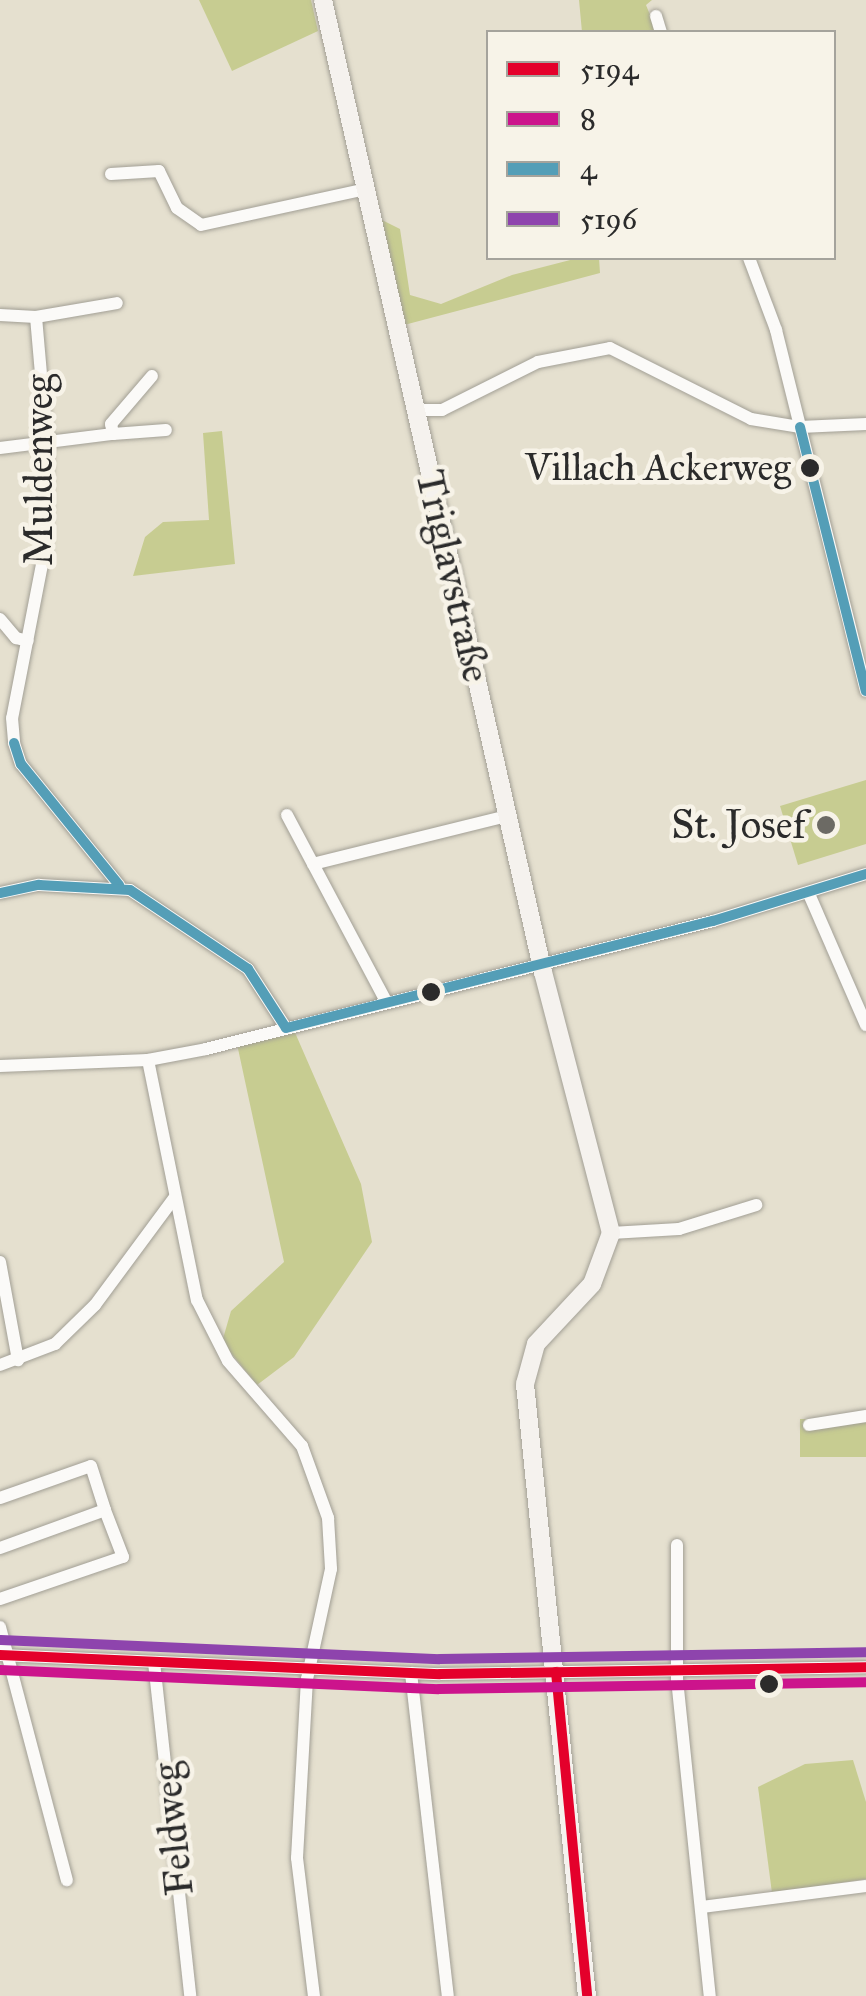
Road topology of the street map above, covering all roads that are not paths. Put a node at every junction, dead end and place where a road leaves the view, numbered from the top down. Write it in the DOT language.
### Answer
graph roads {
  1 [pos="323,0"];
  2 [pos="656,16"];
  3 [pos="661,30"];
  4 [pos="111,174"];
  5 [pos="366,190"];
  6 [pos="750,260"];
  7 [pos="118,303"];
  8 [pos="0,315"];
  9 [pos="36,317"];
  10 [pos="152,376"];
  11 [pos="416,410"];
  12 [pos="866,424"];
  13 [pos="800,427"];
  14 [pos="166,430"];
  15 [pos="113,434"];
  16 [pos="47,442"];
  17 [pos="0,448"];
  18 [pos="0,618"];
  19 [pos="28,641"];
  20 [pos="866,691"];
  21 [pos="7,742"];
  22 [pos="287,816"];
  23 [pos="508,816"];
  24 [pos="313,864"];
  25 [pos="866,874"];
  26 [pos="119,885"];
  27 [pos="0,893"];
  28 [pos="809,894"];
  29 [pos="541,962"];
  30 [pos="386,1001"];
  31 [pos="866,1026"];
  32 [pos="286,1028"];
  33 [pos="148,1060"];
  34 [pos="0,1066"];
  35 [pos="174,1197"];
  36 [pos="756,1205"];
  37 [pos="611,1233"];
  38 [pos="0,1262"];
  39 [pos="18,1360"];
  40 [pos="0,1365"];
  41 [pos="866,1416"];
  42 [pos="809,1425"];
  43 [pos="0,1498"];
  44 [pos="105,1510"];
  45 [pos="677,1545"];
  46 [pos="0,1548"];
  47 [pos="0,1600"];
  48 [pos="0,1628"];
  49 [pos="3,1655"];
  50 [pos="154,1662"];
  51 [pos="866,1667"];
  52 [pos="677,1669"];
  53 [pos="309,1670"];
  54 [pos="411,1672"];
  55 [pos="556,1672"];
  56 [pos="67,1880"];
  57 [pos="866,1886"];
  58 [pos="702,1907"];
  59 [pos="190,1996"];
  60 [pos="314,1996"];
  61 [pos="448,1996"];
  62 [pos="587,1996"];
  63 [pos="710,1996"];
  1 -- 5 [label="street, Triglavstraße"];
  2 -- 3 [label="street"];
  4 -- 5 [label="street"];
  5 -- 11 [label="street, Triglavstraße"];
  6 -- 13 [label="street"];
  7 -- 9 [label="street, Muldenweg"];
  8 -- 9 [label="street, Muldenweg"];
  9 -- 16 [label="street, Muldenweg"];
  10 -- 15 [label="street"];
  11 -- 13 [label="street"];
  11 -- 23 [label="street, Triglavstraße"];
  12 -- 13 [label="street"];
  13 -- 20 [label="street"];
  14 -- 15 [label="street"];
  15 -- 16 [label="street"];
  16 -- 17 [label="street"];
  16 -- 19 [label="street, Muldenweg"];
  18 -- 19 [label="street"];
  19 -- 21 [label="street, Muldenweg"];
  21 -- 26 [label="street, Muldenweg"];
  22 -- 24 [label="street"];
  23 -- 24 [label="street"];
  23 -- 29 [label="street, Triglavstraße"];
  24 -- 30 [label="street"];
  25 -- 28 [label="street"];
  26 -- 27 [label="street"];
  26 -- 32 [label="street, Muldenweg"];
  28 -- 29 [label="street"];
  28 -- 31 [label="street"];
  29 -- 30 [label="street"];
  29 -- 37 [label="street, Triglavstraße"];
  30 -- 32 [label="street"];
  32 -- 33 [label="street"];
  33 -- 34 [label="street"];
  33 -- 35 [label="street"];
  35 -- 39 [label="street"];
  35 -- 53 [label="street"];
  36 -- 37 [label="street"];
  37 -- 55 [label="street"];
  38 -- 39 [label="street"];
  39 -- 40 [label="street"];
  41 -- 42 [label="street"];
  43 -- 44 [label="street"];
  44 -- 46 [label="street"];
  44 -- 47 [label="street"];
  45 -- 52 [label="street"];
  48 -- 49 [label="street"];
  49 -- 50 [label="street"];
  49 -- 56 [label="street"];
  50 -- 53 [label="street"];
  50 -- 59 [label="street, Feldweg"];
  51 -- 52 [label="street"];
  52 -- 55 [label="street"];
  52 -- 58 [label="street"];
  53 -- 54 [label="street"];
  53 -- 60 [label="street"];
  54 -- 55 [label="street"];
  54 -- 61 [label="street"];
  55 -- 62 [label="street"];
  57 -- 58 [label="street"];
  58 -- 63 [label="street"];
}
